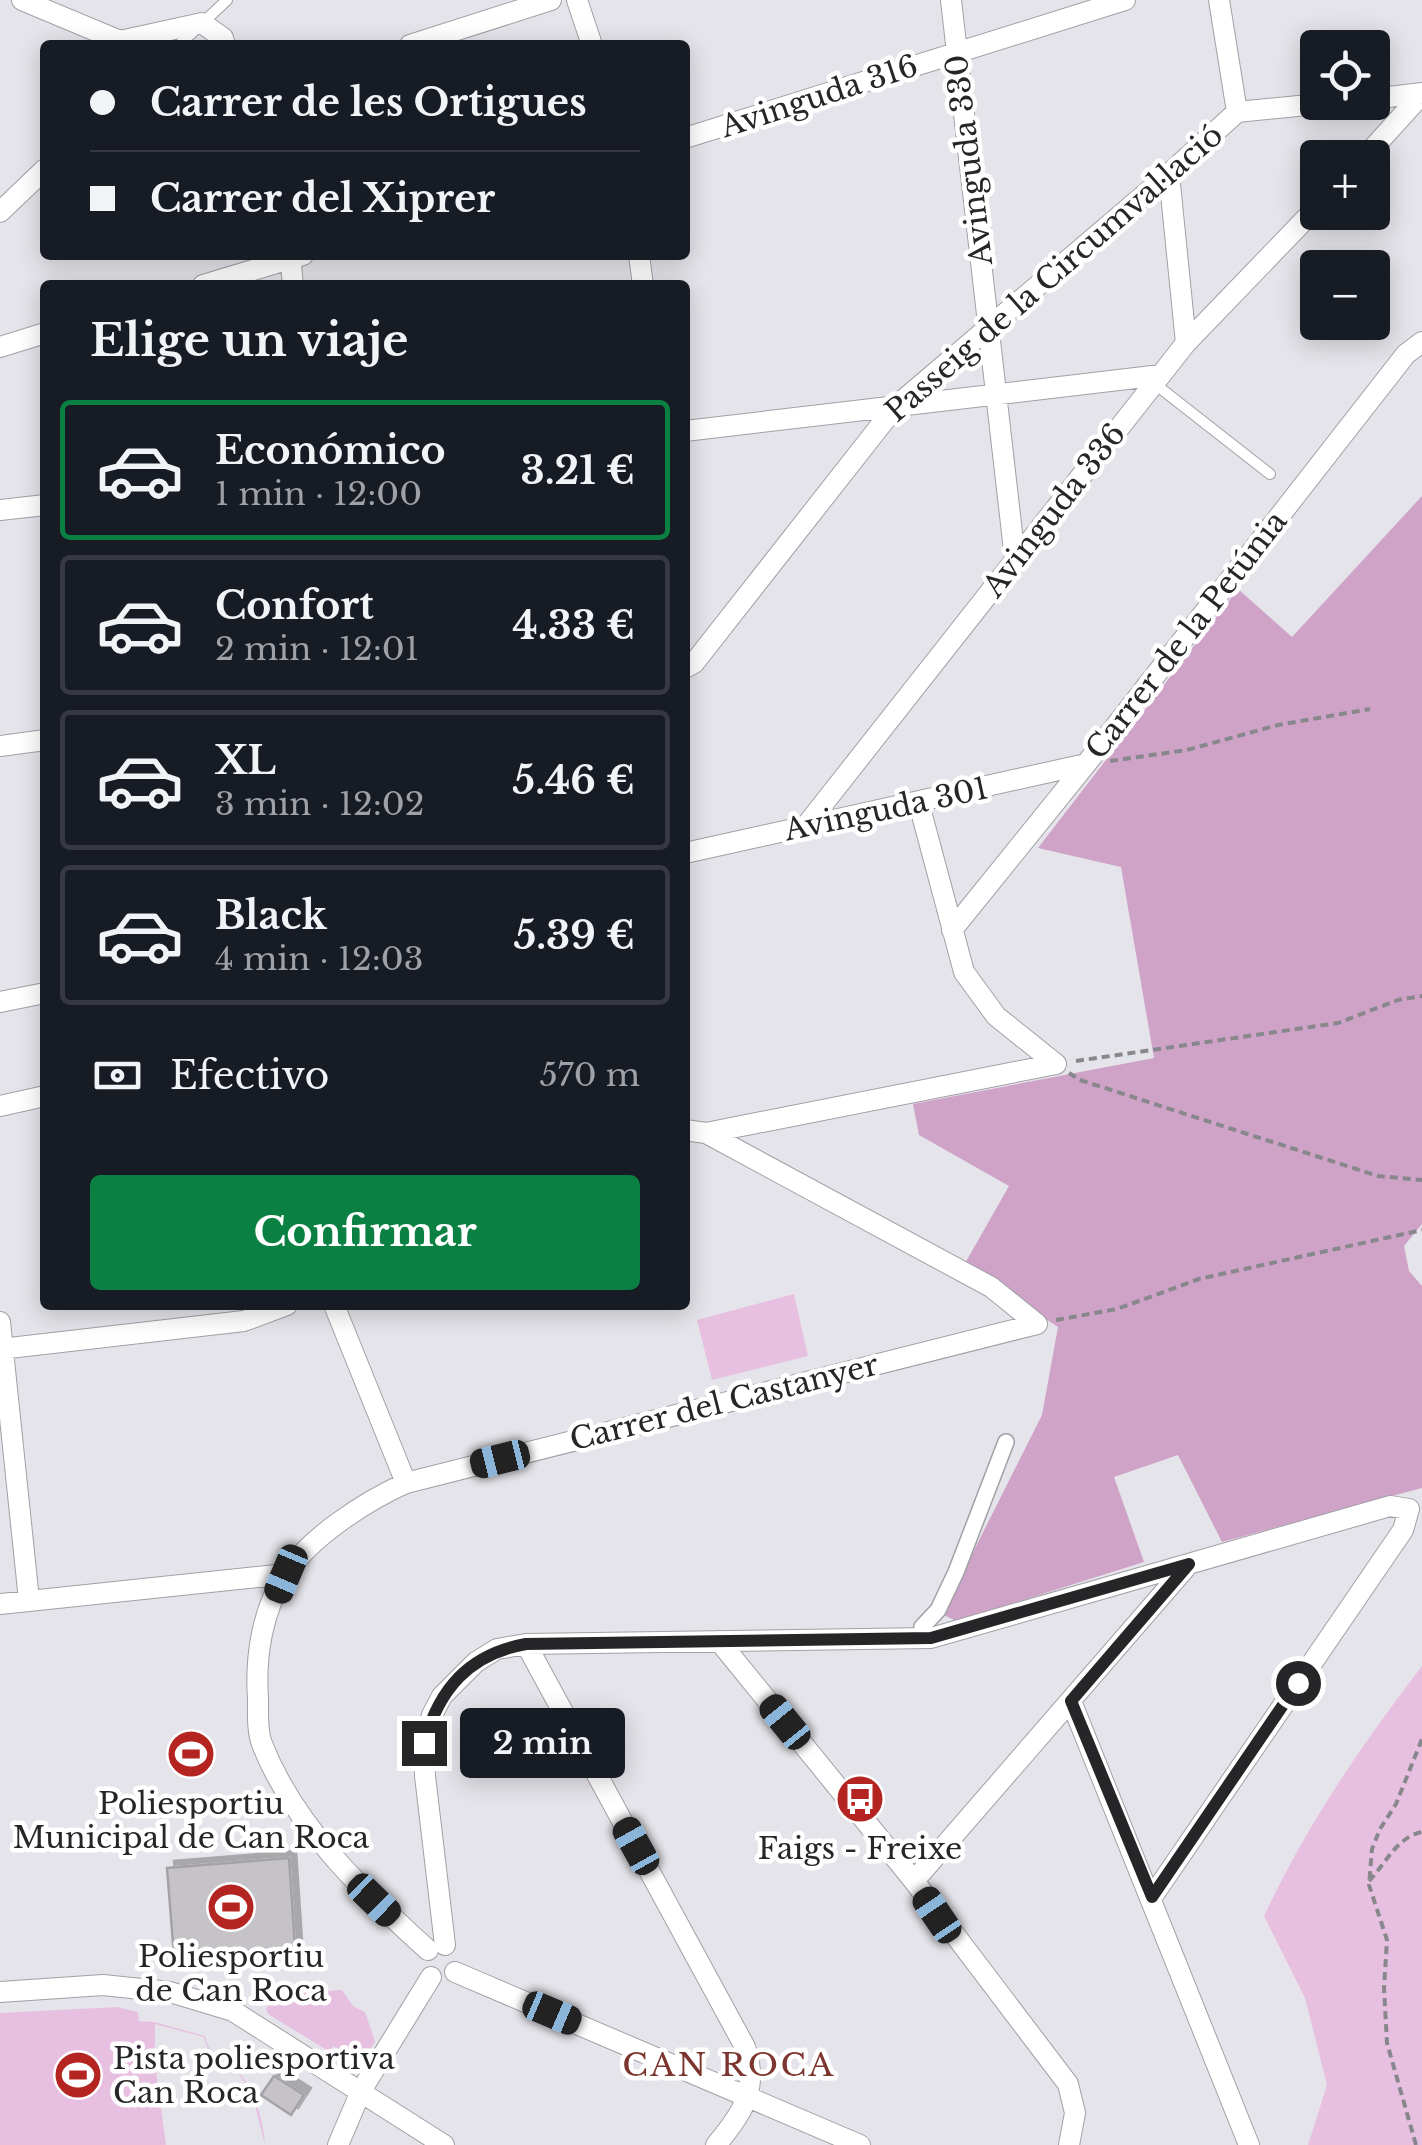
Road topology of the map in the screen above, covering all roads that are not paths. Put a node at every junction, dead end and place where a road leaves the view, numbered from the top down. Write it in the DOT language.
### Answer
graph roads {
  1 [pos="22,0"];
  2 [pos="227,0"];
  3 [pos="551,0"];
  4 [pos="578,0"];
  5 [pos="951,0"];
  6 [pos="1125,0"];
  7 [pos="1219,0"];
  8 [pos="202,23"];
  9 [pos="118,40"];
  10 [pos="125,40"];
  11 [pos="184,40"];
  12 [pos="223,40"];
  13 [pos="426,40"];
  14 [pos="590,40"];
  15 [pos="956,52"];
  16 [pos="1422,94"];
  17 [pos="1390,97"];
  18 [pos="1300,106"];
  19 [pos="1237,112"];
  20 [pos="690,136"];
  21 [pos="1380,140"];
  22 [pos="40,174"];
  23 [pos="1169,174"];
  24 [pos="0,212"];
  25 [pos="1300,225"];
  26 [pos="282,260"];
  27 [pos="220,280"];
  28 [pos="989,326"];
  29 [pos="40,335"];
  30 [pos="1422,342"];
  31 [pos="1186,343"];
  32 [pos="0,347"];
  33 [pos="1157,379"];
  34 [pos="995,395"];
  35 [pos="896,408"];
  36 [pos="690,430"];
  37 [pos="1270,474"];
  38 [pos="40,506"];
  39 [pos="0,510"];
  40 [pos="1014,558"];
  41 [pos="690,665"];
  42 [pos="40,741"];
  43 [pos="0,746"];
  44 [pos="1086,764"];
  45 [pos="919,804"];
  46 [pos="805,827"];
  47 [pos="690,852"];
  48 [pos="952,930"];
  49 [pos="40,994"];
  50 [pos="0,1002"];
  51 [pos="40,1097"];
  52 [pos="0,1106"];
  53 [pos="696,1132"];
  54 [pos="274,1310"];
  55 [pos="336,1310"];
  56 [pos="0,1322"];
  57 [pos="2,1349"];
  58 [pos="1006,1442"];
  59 [pos="406,1483"];
  60 [pos="1189,1564"];
  61 [pos="286,1574"];
  62 [pos="29,1600"];
  63 [pos="0,1604"];
  64 [pos="926,1638"];
  65 [pos="719,1641"];
  66 [pos="526,1644"];
  67 [pos="1071,1701"];
  68 [pos="914,1881"];
  69 [pos="1152,1897"];
  70 [pos="436,1947"];
  71 [pos="455,1972"];
  72 [pos="431,1977"];
  73 [pos="0,1992"];
  74 [pos="361,2091"];
  75 [pos="748,2097"];
  76 [pos="338,2145"];
  77 [pos="444,2145"];
  78 [pos="716,2145"];
  79 [pos="860,2145"];
  80 [pos="1069,2145"];
  81 [pos="1249,2145"];
  1 -- 9 [label="street"];
  2 -- 8 [label="lane"];
  3 -- 13 [label="street"];
  4 -- 14 [label="street"];
  5 -- 15 [label="street, Avinguda 330"];
  6 -- 15 [label="street, Avinguda 316"];
  7 -- 19 [label="street"];
  8 -- 10 [label="street"];
  8 -- 11 [label="lane"];
  8 -- 12 [label="street"];
  15 -- 20 [label="street, Avinguda 316"];
  15 -- 28 [label="street, Avinguda 330"];
  16 -- 17 [label="street"];
  16 -- 21 [label="street"];
  18 -- 19 [label="street"];
  19 -- 23 [label="street, Passeig de la Circumval·lació"];
  22 -- 24 [label="street"];
  23 -- 28 [label="street, Passeig de la Circumval·lació"];
  23 -- 31 [label="street"];
  25 -- 31 [label="street, Avinguda 336"];
  26 -- 27 [label="street"];
  28 -- 34 [label="street, Avinguda 330"];
  28 -- 35 [label="street, Passeig de la Circumval·lació"];
  29 -- 32 [label="street"];
  30 -- 44 [label="street, Carrer de la Petúnia"];
  31 -- 33 [label="street, Avinguda 336"];
  33 -- 34 [label="street"];
  33 -- 37 [label="lane"];
  33 -- 40 [label="street, Avinguda 336"];
  34 -- 35 [label="street"];
  34 -- 40 [label="street, Avinguda 330"];
  35 -- 36 [label="street"];
  35 -- 41 [label="street, Passeig de la Circumval·lació"];
  38 -- 39 [label="street"];
  40 -- 46 [label="street, Avinguda 336"];
  42 -- 43 [label="street"];
  44 -- 45 [label="street, Avinguda 301"];
  44 -- 48 [label="street, Carrer de la Petúnia"];
  45 -- 46 [label="street, Avinguda 301"];
  45 -- 48 [label="street"];
  46 -- 47 [label="street, Avinguda 301"];
  48 -- 53 [label="street"];
  49 -- 50 [label="street"];
  51 -- 52 [label="street"];
  53 -- 59 [label="street, Carrer del Castanyer"];
  54 -- 57 [label="street"];
  55 -- 59 [label="street"];
  56 -- 57 [label="street"];
  57 -- 62 [label="street"];
  58 -- 64 [label="street"];
  59 -- 61 [label="street, Carrer del Castanyer"];
  60 -- 64 [label="street"];
  60 -- 67 [label="street"];
  60 -- 69 [label="street"];
  61 -- 62 [label="street"];
  61 -- 70 [label="street, Carrer del Castanyer"];
  62 -- 63 [label="street"];
  64 -- 65 [label="street"];
  65 -- 66 [label="street"];
  65 -- 68 [label="street"];
  66 -- 70 [label="street"];
  66 -- 75 [label="street"];
  67 -- 68 [label="street"];
  67 -- 69 [label="street"];
  68 -- 80 [label="street"];
  69 -- 81 [label="street"];
  70 -- 71 [label="street"];
  70 -- 72 [label="street"];
  71 -- 72 [label="street"];
  71 -- 75 [label="street"];
  72 -- 74 [label="street"];
  73 -- 74 [label="street"];
  74 -- 76 [label="street"];
  74 -- 77 [label="street"];
  75 -- 78 [label="street"];
  75 -- 79 [label="street"];
}
